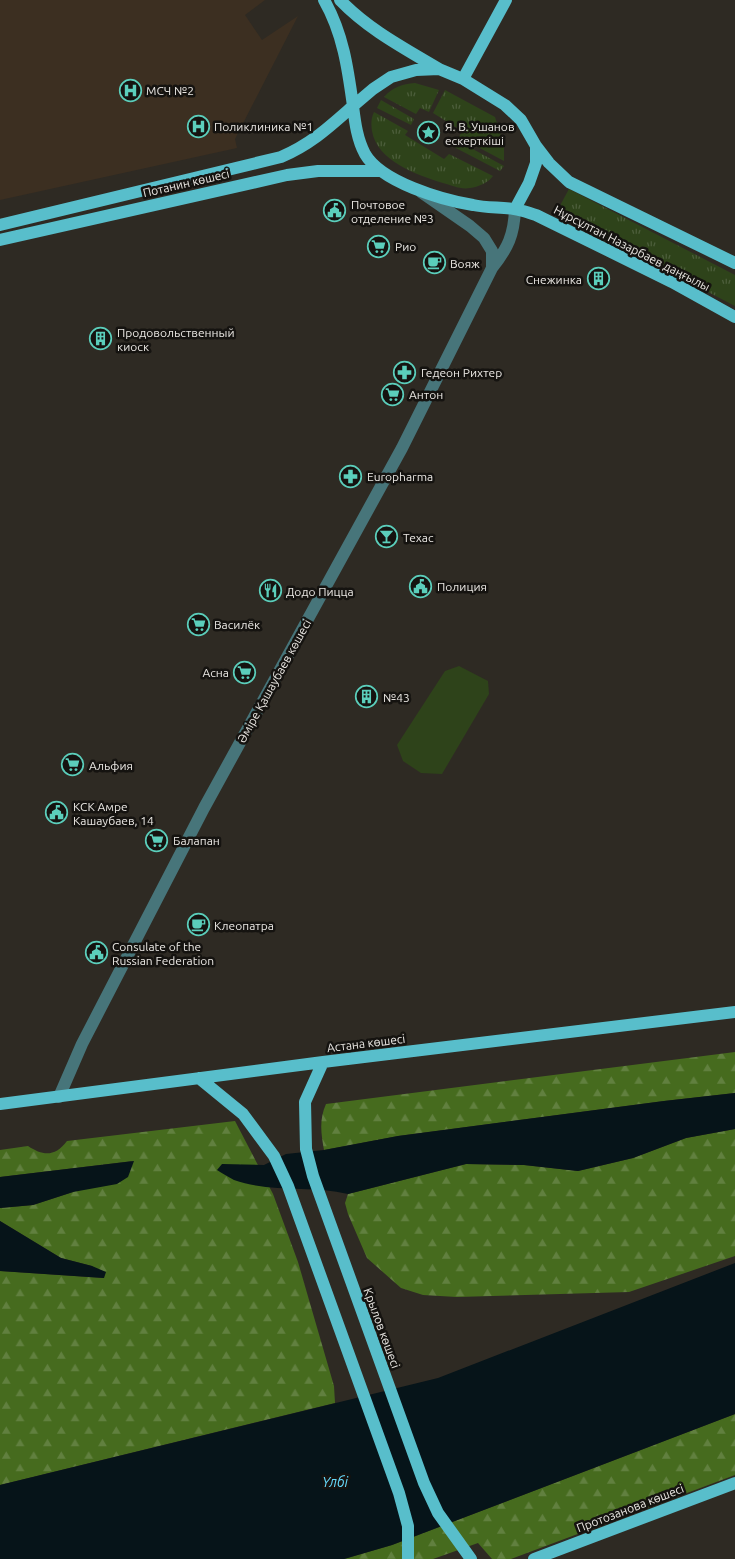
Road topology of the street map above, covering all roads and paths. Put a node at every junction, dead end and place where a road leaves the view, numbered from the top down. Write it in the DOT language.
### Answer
graph roads {
  1 [pos="324,0"];
  2 [pos="340,0"];
  3 [pos="506,0"];
  4 [pos="440,69"];
  5 [pos="463,79"];
  6 [pos="352,106"];
  7 [pos="536,146"];
  8 [pos="380,171"];
  9 [pos="414,188"];
  10 [pos="515,209"];
  11 [pos="0,225"];
  12 [pos="0,240"];
  13 [pos="735,263"];
  14 [pos="492,268"];
  15 [pos="735,317"];
  16 [pos="735,1012"];
  17 [pos="324,1062"];
  18 [pos="199,1078"];
  19 [pos="59,1096"];
  20 [pos="0,1104"];
  21 [pos="735,1483"];
  22 [pos="468,1555"];
  23 [pos="408,1559"];
  24 [pos="534,1559"];
  1 -- 6 [label="main road, Нұрсұлтан Назарбаев даңғылы"];
  2 -- 4 [label="main road"];
  3 -- 5 [label="main road"];
  4 -- 5 [label="main road"];
  4 -- 6 [label="main road"];
  5 -- 7 [label="main road"];
  6 -- 8 [label="main road, Нұрсұлтан Назарбаев даңғылы"];
  6 -- 11 [label="main road, Потанин көшесі"];
  7 -- 10 [label="main road"];
  7 -- 13 [label="main road"];
  8 -- 9 [label="main road, Нұрсұлтан Назарбаев даңғылы"];
  8 -- 12 [label="main road, Потанин көшесі"];
  9 -- 10 [label="main road, Нұрсұлтан Назарбаев даңғылы"];
  9 -- 14 [label="street"];
  10 -- 14 [label="street, Әміре Қашаубаев көшесі"];
  10 -- 15 [label="main road, Нұрсұлтан Назарбаев даңғылы"];
  14 -- 19 [label="street, Әміре Қашаубаев көшесі"];
  16 -- 17 [label="main road, Астана көшесі"];
  17 -- 18 [label="main road, Астана көшесі"];
  17 -- 22 [label="main road, Крылов көшесі"];
  18 -- 19 [label="main road, Астана көшесі"];
  18 -- 23 [label="main road"];
  19 -- 20 [label="main road, Астана көшесі"];
  21 -- 24 [label="main road, Протозанова көшесі"];
}
